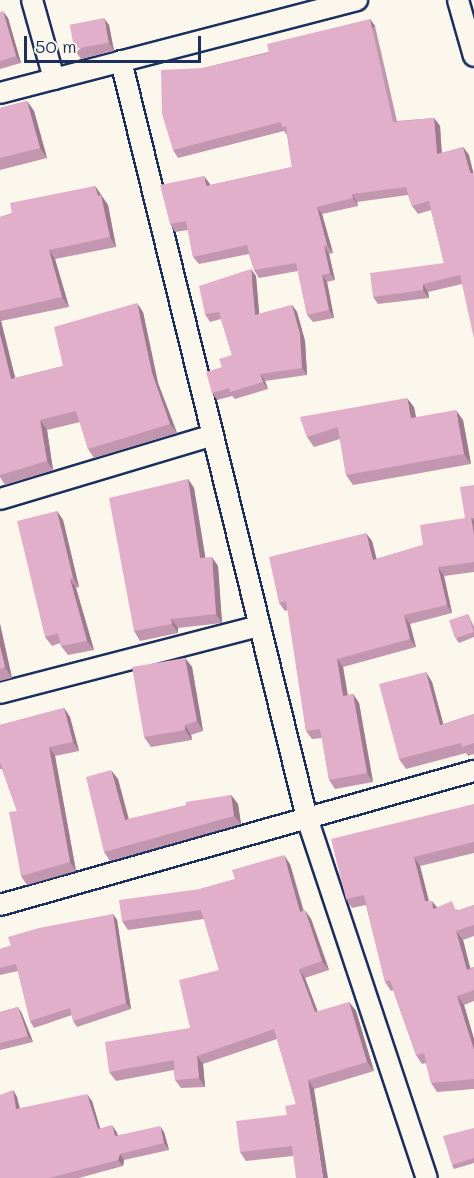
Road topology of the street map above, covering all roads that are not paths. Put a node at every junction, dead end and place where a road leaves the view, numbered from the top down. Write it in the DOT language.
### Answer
graph roads {
  1 [pos="32,0"];
  2 [pos="357,0"];
  3 [pos="458,0"];
  4 [pos="474,56"];
  5 [pos="121,61"];
  6 [pos="54,79"];
  7 [pos="0,93"];
  8 [pos="213,435"];
  9 [pos="0,499"];
  10 [pos="260,626"];
  11 [pos="0,693"];
  12 [pos="474,771"];
  13 [pos="307,818"];
  14 [pos="0,905"];
  15 [pos="427,1178"];
  1 -- 6 [label="street"];
  2 -- 5 [label="street"];
  3 -- 4 [label="street"];
  5 -- 6 [label="street"];
  5 -- 8 [label="street"];
  6 -- 7 [label="street"];
  8 -- 9 [label="street"];
  8 -- 10 [label="street"];
  10 -- 11 [label="street"];
  10 -- 13 [label="street"];
  12 -- 13 [label="street"];
  13 -- 14 [label="street"];
  13 -- 15 [label="street"];
}
